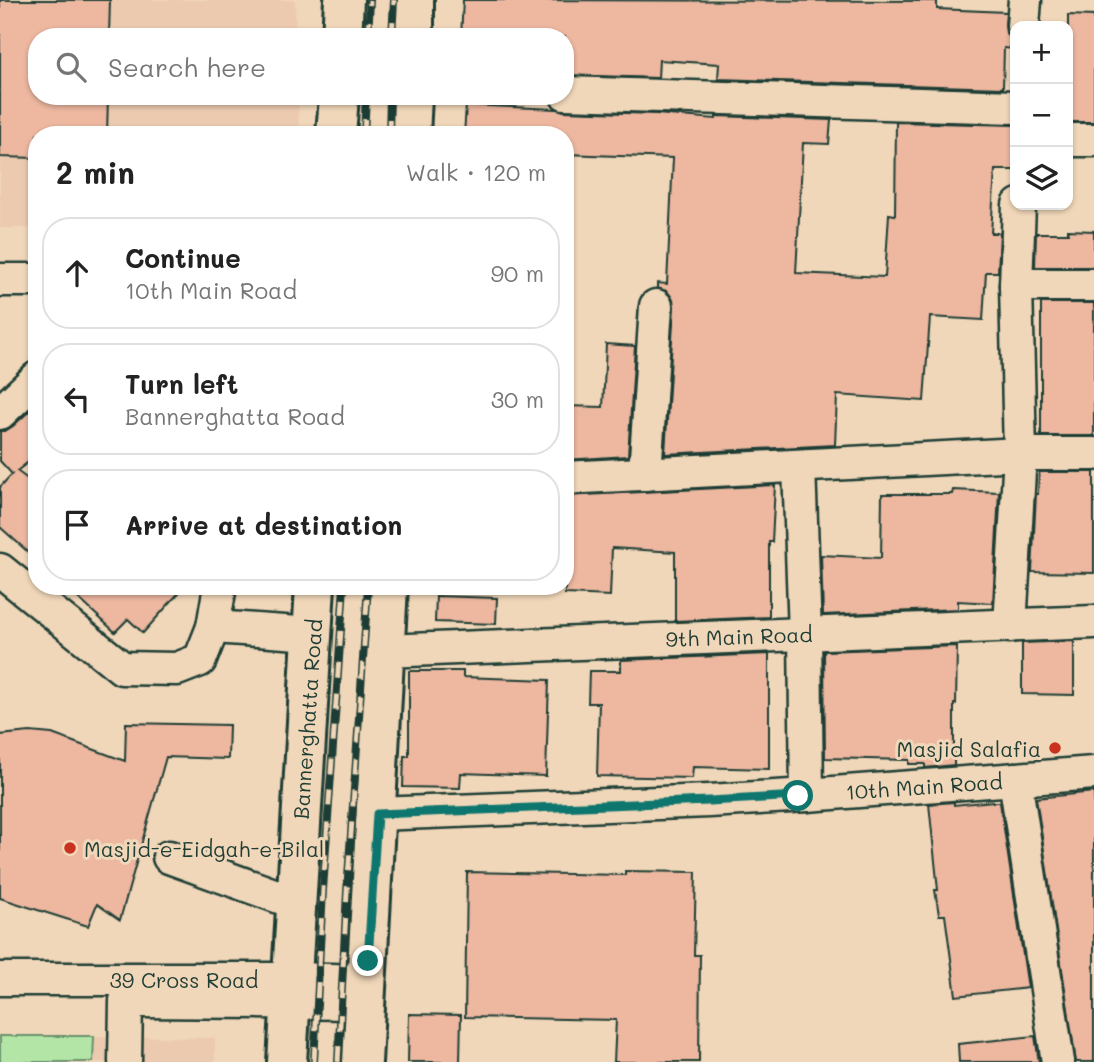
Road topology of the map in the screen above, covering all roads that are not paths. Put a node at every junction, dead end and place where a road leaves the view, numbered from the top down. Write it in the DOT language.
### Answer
graph roads {
  1 [pos="344,0"];
  2 [pos="414,0"];
  3 [pos="1026,0"];
  4 [pos="1024,21"];
  5 [pos="342,28"];
  6 [pos="414,28"];
  7 [pos="574,93"];
  8 [pos="339,105"];
  9 [pos="412,105"];
  10 [pos="1010,107"];
  11 [pos="337,126"];
  12 [pos="410,126"];
  13 [pos="1073,140"];
  14 [pos="1094,140"];
  15 [pos="1019,210"];
  16 [pos="0,280"];
  17 [pos="28,280"];
  18 [pos="1016,285"];
  19 [pos="1094,285"];
  20 [pos="656,306"];
  21 [pos="28,387"];
  22 [pos="0,413"];
  23 [pos="1020,454"];
  24 [pos="1094,454"];
  25 [pos="799,466"];
  26 [pos="645,474"];
  27 [pos="574,478"];
  28 [pos="0,570"];
  29 [pos="28,592"];
  30 [pos="31,595"];
  31 [pos="218,595"];
  32 [pos="315,595"];
  33 [pos="388,595"];
  34 [pos="1094,622"];
  35 [pos="1010,626"];
  36 [pos="213,627"];
  37 [pos="313,634"];
  38 [pos="805,634"];
  39 [pos="385,651"];
  40 [pos="1094,773"];
  41 [pos="1015,779"];
  42 [pos="807,795"];
  43 [pos="377,814"];
  44 [pos="169,858"];
  45 [pos="296,903"];
  46 [pos="0,979"];
  47 [pos="291,990"];
  48 [pos="366,992"];
  49 [pos="0,1000"];
  50 [pos="126,1001"];
  51 [pos="125,1062"];
  52 [pos="287,1062"];
  53 [pos="362,1062"];
  54 [pos="1058,1062"];
  1 -- 5 [label="main road"];
  2 -- 6 [label="main road"];
  3 -- 4 [label="street"];
  7 -- 10 [label="street"];
  8 -- 11 [label="main road"];
  9 -- 12 [label="main road"];
  13 -- 14 [label="street"];
  15 -- 18 [label="street"];
  16 -- 17 [label="street"];
  18 -- 19 [label="street"];
  18 -- 23 [label="street"];
  20 -- 26 [label="street"];
  21 -- 22 [label="street"];
  23 -- 24 [label="street"];
  23 -- 25 [label="street"];
  23 -- 35 [label="street"];
  25 -- 26 [label="street"];
  25 -- 38 [label="street"];
  26 -- 27 [label="street"];
  28 -- 29 [label="street"];
  30 -- 36 [label="street"];
  31 -- 36 [label="street"];
  32 -- 37 [label="main road, Bannerghatta Road"];
  33 -- 39 [label="main road"];
  34 -- 35 [label="street, 9th Main Road"];
  35 -- 38 [label="street, 9th Main Road"];
  36 -- 37 [label="street"];
  37 -- 45 [label="main road, Bannerghatta Road"];
  38 -- 39 [label="street, 9th Main Road"];
  38 -- 42 [label="street"];
  39 -- 43 [label="main road"];
  40 -- 41 [label="street, 10th Main Road"];
  41 -- 42 [label="street, 10th Main Road"];
  41 -- 54 [label="street"];
  42 -- 43 [label="street, 10th Main Road"];
  43 -- 48 [label="main road"];
  44 -- 45 [label="street"];
  45 -- 47 [label="main road, Bannerghatta Road"];
  46 -- 47 [label="street, 39 Cross Road"];
  47 -- 48 [label="street"];
  47 -- 50 [label="street"];
  47 -- 52 [label="main road, Bannerghatta Road"];
  48 -- 53 [label="main road"];
  49 -- 50 [label="street"];
  50 -- 51 [label="street"];
}
